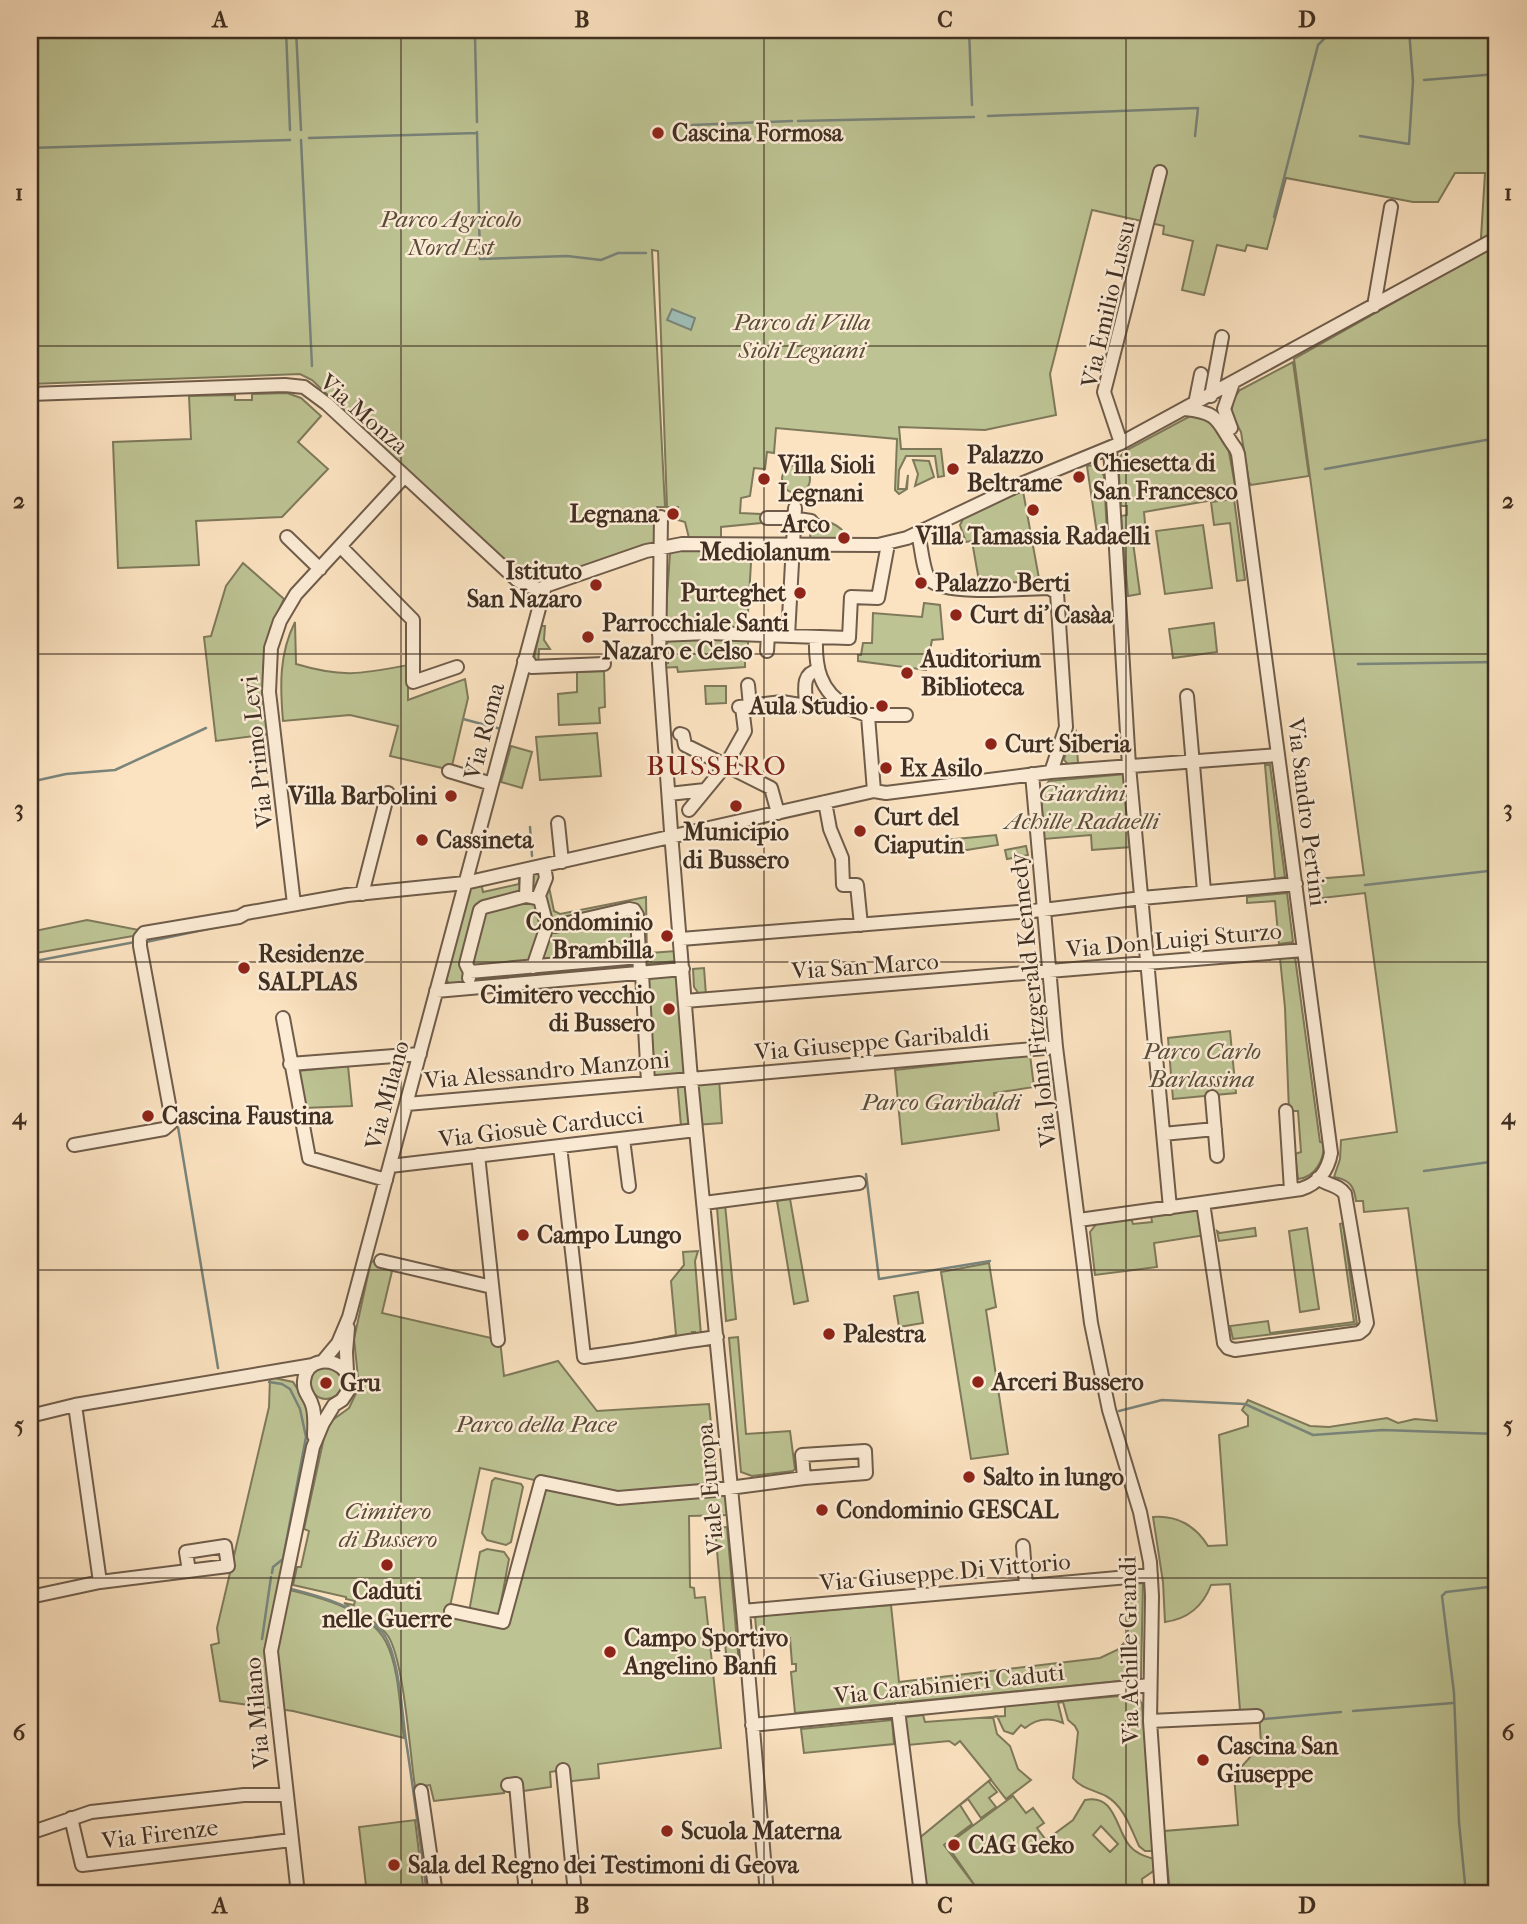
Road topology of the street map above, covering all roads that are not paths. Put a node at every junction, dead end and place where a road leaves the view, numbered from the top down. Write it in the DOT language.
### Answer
graph roads {
  1 [pos="1160,172"];
  2 [pos="1391,207"];
  3 [pos="1497,238"];
  4 [pos="1374,306"];
  5 [pos="1222,337"];
  6 [pos="1201,374"];
  7 [pos="1234,383"];
  8 [pos="30,394"];
  9 [pos="1209,396"];
  10 [pos="1190,406"];
  11 [pos="1222,419"];
  12 [pos="1115,446"];
  13 [pos="404,477"];
  14 [pos="795,513"];
  15 [pos="662,517"];
  16 [pos="767,518"];
  17 [pos="811,521"];
  18 [pos="918,533"];
  19 [pos="287,537"];
  20 [pos="792,544"];
  21 [pos="888,544"];
  22 [pos="341,547"];
  23 [pos="662,547"];
  24 [pos="320,569"];
  25 [pos="544,590"];
  26 [pos="659,635"];
  27 [pos="768,635"];
  28 [pos="788,636"];
  29 [pos="816,637"];
  30 [pos="767,650"];
  31 [pos="524,660"];
  32 [pos="604,664"];
  33 [pos="457,667"];
  34 [pos="818,670"];
  35 [pos="748,685"];
  36 [pos="1187,696"];
  37 [pos="840,702"];
  38 [pos="806,706"];
  39 [pos="744,707"];
  40 [pos="867,715"];
  41 [pos="906,715"];
  42 [pos="680,734"];
  43 [pos="1278,755"];
  44 [pos="1193,761"];
  45 [pos="726,765"];
  46 [pos="1129,766"];
  47 [pos="449,771"];
  48 [pos="1051,772"];
  49 [pos="1032,774"];
  50 [pos="492,783"];
  51 [pos="705,790"];
  52 [pos="874,791"];
  53 [pos="388,793"];
  54 [pos="669,794"];
  55 [pos="825,802"];
  56 [pos="689,810"];
  57 [pos="778,813"];
  58 [pos="558,823"];
  59 [pos="672,836"];
  60 [pos="562,862"];
  61 [pos="544,866"];
  62 [pos="527,870"];
  63 [pos="465,883"];
  64 [pos="1296,884"];
  65 [pos="1204,891"];
  66 [pos="362,894"];
  67 [pos="532,897"];
  68 [pos="1142,898"];
  69 [pos="294,904"];
  70 [pos="1043,911"];
  71 [pos="548,923"];
  72 [pos="860,925"];
  73 [pos="681,939"];
  74 [pos="1304,950"];
  75 [pos="639,957"];
  76 [pos="580,962"];
  77 [pos="1148,964"];
  78 [pos="528,967"];
  79 [pos="683,969"];
  80 [pos="470,972"];
  81 [pos="1048,972"];
  82 [pos="641,973"];
  83 [pos="582,978"];
  84 [pos="526,983"];
  85 [pos="467,988"];
  86 [pos="436,991"];
  87 [pos="685,1001"];
  88 [pos="283,1018"];
  89 [pos="1056,1048"];
  90 [pos="420,1054"];
  91 [pos="290,1064"];
  92 [pos="691,1079"];
  93 [pos="648,1082"];
  94 [pos="1212,1097"];
  95 [pos="407,1104"];
  96 [pos="1286,1111"];
  97 [pos="1215,1129"];
  98 [pos="696,1130"];
  99 [pos="1163,1134"];
  100 [pos="623,1139"];
  101 [pos="74,1145"];
  102 [pos="560,1146"];
  103 [pos="478,1156"];
  104 [pos="1217,1156"];
  105 [pos="390,1166"];
  106 [pos="1318,1178"];
  107 [pos="386,1180"];
  108 [pos="859,1183"];
  109 [pos="629,1186"];
  110 [pos="1291,1191"];
  111 [pos="704,1203"];
  112 [pos="1203,1203"];
  113 [pos="1170,1208"];
  114 [pos="1079,1220"];
  115 [pos="381,1261"];
  116 [pos="492,1287"];
  117 [pos="349,1317"];
  118 [pos="717,1337"];
  119 [pos="498,1340"];
  120 [pos="318,1363"];
  121 [pos="346,1372"];
  122 [pos="259,1374"];
  123 [pos="308,1395"];
  124 [pos="75,1405"];
  125 [pos="334,1405"];
  126 [pos="30,1416"];
  127 [pos="313,1447"];
  128 [pos="804,1478"];
  129 [pos="730,1487"];
  130 [pos="1023,1546"];
  131 [pos="189,1571"];
  132 [pos="1151,1575"];
  133 [pos="100,1582"];
  134 [pos="1026,1586"];
  135 [pos="30,1597"];
  136 [pos="743,1611"];
  137 [pos="451,1612"];
  138 [pos="1150,1685"];
  139 [pos="898,1710"];
  140 [pos="1257,1716"];
  141 [pos="1150,1721"];
  142 [pos="752,1725"];
  143 [pos="563,1770"];
  144 [pos="284,1777"];
  145 [pos="508,1785"];
  146 [pos="421,1791"];
  147 [pos="244,1795"];
  148 [pos="286,1795"];
  149 [pos="71,1818"];
  150 [pos="30,1833"];
  151 [pos="291,1840"];
  152 [pos="298,1894"];
  153 [pos="436,1894"];
  154 [pos="526,1894"];
  155 [pos="575,1894"];
  156 [pos="767,1894"];
  157 [pos="922,1894"];
  158 [pos="1162,1894"];
  1 -- 12 [label="street, Via Emilio Lussu"];
  2 -- 4 [label="street"];
  3 -- 4 [label="street"];
  4 -- 7 [label="street"];
  5 -- 9 [label="street"];
  6 -- 10 [label="street"];
  7 -- 9 [label="street"];
  7 -- 11 [label="street"];
  8 -- 13 [label="street, Via Monza"];
  9 -- 10 [label="street"];
  9 -- 11 [label="street"];
  10 -- 11 [label="street"];
  10 -- 12 [label="street"];
  11 -- 43 [label="street, Via Sandro Pertini"];
  12 -- 18 [label="street"];
  12 -- 46 [label="street, Via Emilio Lussu"];
  13 -- 22 [label="street, Via Primo Levi"];
  13 -- 25 [label="street, Via Monza"];
  14 -- 16 [label="street"];
  14 -- 17 [label="street"];
  14 -- 20 [label="street"];
  15 -- 23 [label="street, Viale Europa"];
  18 -- 21 [label="street"];
  18 -- 48 [label="street"];
  19 -- 24 [label="street"];
  20 -- 21 [label="street"];
  20 -- 23 [label="street"];
  20 -- 28 [label="street"];
  21 -- 29 [label="street"];
  22 -- 24 [label="street, Via Primo Levi"];
  22 -- 33 [label="street"];
  23 -- 25 [label="street"];
  23 -- 26 [label="street, Viale Europa"];
  24 -- 69 [label="street, Via Primo Levi"];
  25 -- 31 [label="street, Via Roma"];
  26 -- 27 [label="street"];
  26 -- 54 [label="street, Viale Europa"];
  27 -- 28 [label="street"];
  27 -- 30 [label="street"];
  28 -- 29 [label="street"];
  29 -- 34 [label="street"];
  31 -- 32 [label="street"];
  31 -- 50 [label="street, Via Roma"];
  34 -- 37 [label="street"];
  34 -- 38 [label="street"];
  35 -- 39 [label="street"];
  36 -- 44 [label="street"];
  37 -- 38 [label="street"];
  37 -- 40 [label="street"];
  38 -- 39 [label="street"];
  39 -- 45 [label="street"];
  40 -- 41 [label="street"];
  40 -- 52 [label="street"];
  42 -- 45 [label="street"];
  43 -- 44 [label="street"];
  43 -- 64 [label="street, Via Sandro Pertini"];
  44 -- 46 [label="street"];
  44 -- 65 [label="street"];
  45 -- 51 [label="street"];
  45 -- 57 [label="street"];
  46 -- 48 [label="street"];
  46 -- 68 [label="street, Via Emilio Lussu"];
  47 -- 50 [label="street"];
  48 -- 49 [label="street"];
  49 -- 52 [label="street"];
  49 -- 70 [label="street, Via John Fitzgerald Kennedy"];
  50 -- 63 [label="street, Via Roma"];
  51 -- 54 [label="street"];
  51 -- 56 [label="street"];
  52 -- 55 [label="street"];
  53 -- 66 [label="street"];
  54 -- 59 [label="street, Viale Europa"];
  55 -- 57 [label="street"];
  55 -- 72 [label="street"];
  57 -- 59 [label="street"];
  58 -- 60 [label="street"];
  59 -- 60 [label="street"];
  59 -- 73 [label="street, Viale Europa"];
  60 -- 61 [label="street"];
  61 -- 62 [label="street"];
  61 -- 67 [label="street"];
  62 -- 63 [label="street"];
  62 -- 67 [label="street"];
  63 -- 66 [label="street"];
  63 -- 86 [label="street, Via Milano"];
  64 -- 65 [label="street"];
  64 -- 74 [label="street, Via Sandro Pertini"];
  65 -- 68 [label="street"];
  66 -- 69 [label="street"];
  67 -- 71 [label="street"];
  67 -- 80 [label="street"];
  68 -- 70 [label="street"];
  68 -- 77 [label="street, Via Emilio Lussu"];
  69 -- 101 [label="street"];
  70 -- 72 [label="street"];
  70 -- 81 [label="street, Via John Fitzgerald Kennedy"];
  71 -- 75 [label="street"];
  71 -- 78 [label="street"];
  72 -- 73 [label="street"];
  73 -- 79 [label="street, Viale Europa"];
  74 -- 77 [label="street, Via Don Luigi Sturzo"];
  74 -- 106 [label="street, Via Sandro Pertini"];
  75 -- 76 [label="street"];
  75 -- 82 [label="street"];
  76 -- 78 [label="street"];
  76 -- 83 [label="street"];
  77 -- 81 [label="street, Via Don Luigi Sturzo"];
  77 -- 99 [label="street, Via Emilio Lussu"];
  78 -- 80 [label="street"];
  78 -- 84 [label="street"];
  79 -- 82 [label="street"];
  79 -- 87 [label="street, Viale Europa"];
  80 -- 85 [label="street"];
  81 -- 87 [label="street, Via San Marco"];
  81 -- 89 [label="street, Via John Fitzgerald Kennedy"];
  82 -- 83 [label="street"];
  82 -- 93 [label="street"];
  83 -- 84 [label="street"];
  84 -- 85 [label="street"];
  85 -- 86 [label="street"];
  86 -- 90 [label="street, Via Milano"];
  87 -- 92 [label="street, Viale Europa"];
  88 -- 91 [label="street"];
  89 -- 92 [label="street, Via Giuseppe Garibaldi"];
  89 -- 114 [label="street, Via John Fitzgerald Kennedy"];
  90 -- 91 [label="street"];
  90 -- 95 [label="street, Via Milano"];
  91 -- 107 [label="street"];
  92 -- 93 [label="street, Via Alessandro Manzoni"];
  92 -- 98 [label="street, Viale Europa"];
  93 -- 95 [label="street, Via Alessandro Manzoni"];
  94 -- 97 [label="street"];
  95 -- 105 [label="street, Via Milano"];
  96 -- 110 [label="street"];
  97 -- 99 [label="street"];
  97 -- 104 [label="street"];
  98 -- 100 [label="street, Via Giosuè Carducci"];
  98 -- 111 [label="street, Viale Europa"];
  99 -- 113 [label="street, Via Emilio Lussu"];
  100 -- 102 [label="street, Via Giosuè Carducci"];
  100 -- 109 [label="street"];
  102 -- 103 [label="street, Via Giosuè Carducci"];
  102 -- 118 [label="street"];
  103 -- 105 [label="street, Via Giosuè Carducci"];
  103 -- 116 [label="street"];
  105 -- 107 [label="street, Via Milano"];
  106 -- 110 [label="street"];
  106 -- 112 [label="street"];
  107 -- 117 [label="street, Via Milano"];
  108 -- 111 [label="street"];
  110 -- 112 [label="street"];
  111 -- 118 [label="street, Viale Europa"];
  112 -- 113 [label="street"];
  113 -- 114 [label="street"];
  114 -- 132 [label="street, Via Achille Grandi"];
  115 -- 116 [label="street"];
  116 -- 119 [label="street"];
  117 -- 120 [label="street, Via Milano"];
  117 -- 121 [label="street, Via Milano"];
  118 -- 129 [label="street, Viale Europa"];
  120 -- 121 [label="street"];
  120 -- 122 [label="street"];
  120 -- 123 [label="street, Via Milano"];
  121 -- 125 [label="street, Via Milano"];
  122 -- 123 [label="street"];
  122 -- 124 [label="street"];
  123 -- 125 [label="street"];
  123 -- 127 [label="street, Via Milano"];
  124 -- 126 [label="street"];
  124 -- 133 [label="street"];
  125 -- 127 [label="street, Via Milano"];
  127 -- 144 [label="street, Via Milano"];
  128 -- 128 [label="street"];
  128 -- 129 [label="street"];
  129 -- 136 [label="street, Viale Europa"];
  129 -- 137 [label="street"];
  130 -- 134 [label="street"];
  131 -- 133 [label="street"];
  132 -- 134 [label="street, Via Giuseppe Di Vittorio"];
  132 -- 138 [label="street, Via Achille Grandi"];
  133 -- 135 [label="street"];
  134 -- 136 [label="street, Via Giuseppe Di Vittorio"];
  136 -- 142 [label="street, Viale Europa"];
  138 -- 139 [label="street, Via Carabinieri Caduti"];
  138 -- 141 [label="street, Via Achille Grandi"];
  139 -- 142 [label="street, Via Carabinieri Caduti"];
  139 -- 157 [label="street"];
  140 -- 141 [label="street"];
  141 -- 158 [label="street, Via Achille Grandi"];
  142 -- 156 [label="street, Viale Europa"];
  143 -- 155 [label="street"];
  144 -- 147 [label="street"];
  144 -- 148 [label="street, Via Milano"];
  145 -- 154 [label="street"];
  146 -- 153 [label="street"];
  147 -- 148 [label="street"];
  147 -- 149 [label="street"];
  148 -- 151 [label="street, Via Milano"];
  149 -- 150 [label="street"];
  149 -- 151 [label="street, Via Firenze"];
  151 -- 152 [label="street, Via Milano"];
}
